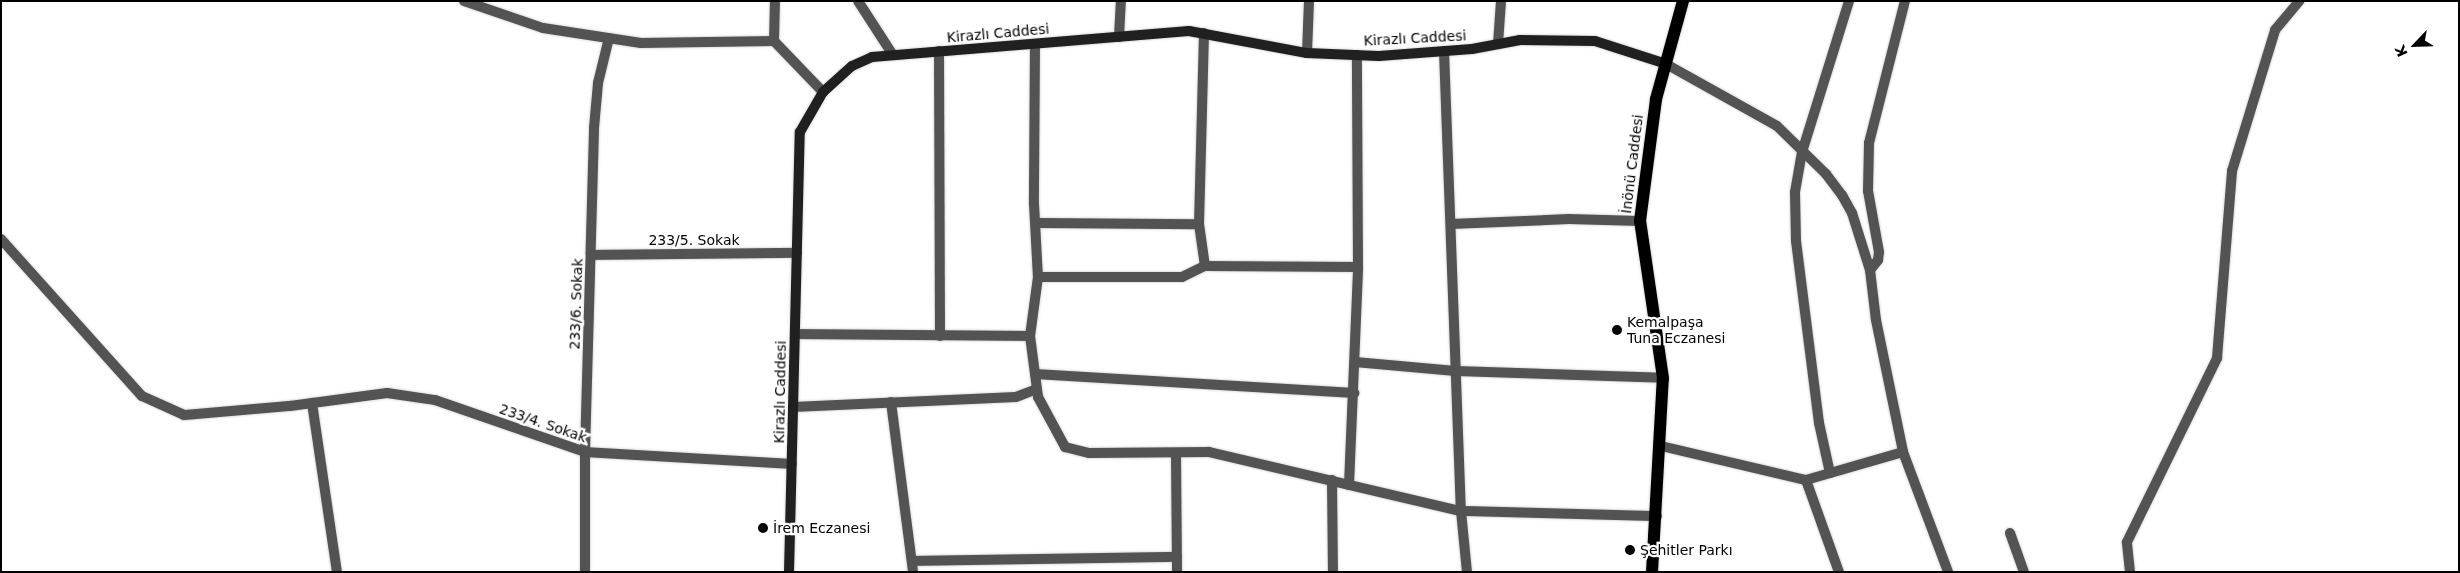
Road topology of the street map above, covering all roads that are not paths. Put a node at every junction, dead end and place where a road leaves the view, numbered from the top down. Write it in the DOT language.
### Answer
graph roads {
  1 [pos="464,1"];
  2 [pos="775,1"];
  3 [pos="858,1"];
  4 [pos="1121,1"];
  5 [pos="1309,1"];
  6 [pos="1501,1"];
  7 [pos="1683,1"];
  8 [pos="1849,1"];
  9 [pos="1905,1"];
  10 [pos="2299,1"];
  11 [pos="1204,34"];
  12 [pos="1118,37"];
  13 [pos="609,38"];
  14 [pos="774,41"];
  15 [pos="1035,44"];
  16 [pos="1498,44"];
  17 [pos="939,51"];
  18 [pos="1444,51"];
  19 [pos="1306,53"];
  20 [pos="893,55"];
  21 [pos="1357,55"];
  22 [pos="1666,64"];
  23 [pos="824,92"];
  24 [pos="1802,152"];
  25 [pos="1640,221"];
  26 [pos="1036,223"];
  27 [pos="1199,224"];
  28 [pos="1450,224"];
  29 [pos="1,239"];
  30 [pos="797,253"];
  31 [pos="591,255"];
  32 [pos="1205,266"];
  33 [pos="1358,267"];
  34 [pos="1870,270"];
  35 [pos="1038,277"];
  36 [pos="795,334"];
  37 [pos="940,336"];
  38 [pos="1030,336"];
  39 [pos="1355,362"];
  40 [pos="1456,371"];
  41 [pos="1035,374"];
  42 [pos="1663,378"];
  43 [pos="1037,389"];
  44 [pos="1354,393"];
  45 [pos="891,402"];
  46 [pos="312,403"];
  47 [pos="793,408"];
  48 [pos="1661,446"];
  49 [pos="585,452"];
  50 [pos="1903,452"];
  51 [pos="1176,455"];
  52 [pos="792,464"];
  53 [pos="1830,473"];
  54 [pos="1332,480"];
  55 [pos="1806,480"];
  56 [pos="1349,485"];
  57 [pos="1462,511"];
  58 [pos="1657,516"];
  59 [pos="2010,533"];
  60 [pos="1177,558"];
  61 [pos="913,561"];
  62 [pos="337,572"];
  63 [pos="585,572"];
  64 [pos="789,572"];
  65 [pos="913,572"];
  66 [pos="1177,572"];
  67 [pos="1333,572"];
  68 [pos="1467,572"];
  69 [pos="1652,572"];
  70 [pos="1839,572"];
  71 [pos="1948,572"];
  72 [pos="2024,572"];
  73 [pos="2130,572"];
  1 -- 13 [label="street"];
  2 -- 14 [label="street"];
  3 -- 20 [label="street"];
  4 -- 12 [label="street"];
  5 -- 19 [label="street"];
  6 -- 16 [label="street"];
  7 -- 22 [label="main road, İnönü Caddesi"];
  8 -- 24 [label="street"];
  9 -- 34 [label="street"];
  10 -- 73 [label="street"];
  11 -- 12 [label="main road, Kirazlı Caddesi"];
  11 -- 19 [label="main road, Kirazlı Caddesi"];
  11 -- 27 [label="street"];
  12 -- 15 [label="main road, Kirazlı Caddesi"];
  13 -- 14 [label="street"];
  13 -- 31 [label="street, 233/6. Sokak"];
  14 -- 23 [label="street"];
  15 -- 17 [label="main road, Kirazlı Caddesi"];
  15 -- 26 [label="street"];
  16 -- 18 [label="main road, Kirazlı Caddesi"];
  16 -- 22 [label="main road, Kirazlı Caddesi"];
  17 -- 20 [label="main road, Kirazlı Caddesi"];
  17 -- 37 [label="street"];
  18 -- 21 [label="main road, Kirazlı Caddesi"];
  18 -- 28 [label="street"];
  19 -- 21 [label="main road, Kirazlı Caddesi"];
  20 -- 23 [label="main road, Kirazlı Caddesi"];
  21 -- 33 [label="street"];
  22 -- 24 [label="street"];
  22 -- 25 [label="main road, İnönü Caddesi"];
  23 -- 30 [label="main road, Kirazlı Caddesi"];
  24 -- 34 [label="street"];
  24 -- 53 [label="street"];
  25 -- 28 [label="street"];
  25 -- 42 [label="main road, İnönü Caddesi"];
  26 -- 27 [label="street"];
  26 -- 35 [label="street"];
  27 -- 32 [label="street"];
  28 -- 40 [label="street"];
  29 -- 46 [label="street, 233/4. Sokak"];
  30 -- 31 [label="street, 233/5. Sokak"];
  30 -- 36 [label="main road, Kirazlı Caddesi"];
  31 -- 49 [label="street, 233/6. Sokak"];
  32 -- 33 [label="street"];
  32 -- 35 [label="street"];
  33 -- 39 [label="street"];
  34 -- 50 [label="street"];
  35 -- 38 [label="street"];
  36 -- 37 [label="street"];
  36 -- 47 [label="main road, Kirazlı Caddesi"];
  37 -- 38 [label="street"];
  38 -- 41 [label="street"];
  39 -- 40 [label="street"];
  39 -- 44 [label="street"];
  40 -- 42 [label="street"];
  40 -- 57 [label="street"];
  41 -- 43 [label="street"];
  41 -- 44 [label="street"];
  42 -- 48 [label="main road, İnönü Caddesi"];
  43 -- 45 [label="street"];
  43 -- 51 [label="street"];
  44 -- 56 [label="street"];
  45 -- 47 [label="street"];
  45 -- 61 [label="street"];
  46 -- 49 [label="street, 233/4. Sokak"];
  46 -- 62 [label="street"];
  47 -- 52 [label="main road, Kirazlı Caddesi"];
  48 -- 55 [label="street"];
  48 -- 58 [label="main road, İnönü Caddesi"];
  49 -- 52 [label="street, 233/4. Sokak"];
  49 -- 63 [label="street, 233/6. Sokak"];
  50 -- 53 [label="street"];
  50 -- 71 [label="street"];
  51 -- 54 [label="street"];
  51 -- 60 [label="street"];
  52 -- 64 [label="main road, Kirazlı Caddesi"];
  53 -- 55 [label="street"];
  54 -- 56 [label="street"];
  54 -- 67 [label="street"];
  55 -- 70 [label="street"];
  56 -- 57 [label="street"];
  57 -- 58 [label="street"];
  57 -- 68 [label="street"];
  58 -- 69 [label="main road, İnönü Caddesi"];
  59 -- 72 [label="street"];
  60 -- 61 [label="street"];
  60 -- 66 [label="street"];
  61 -- 65 [label="street"];
}
